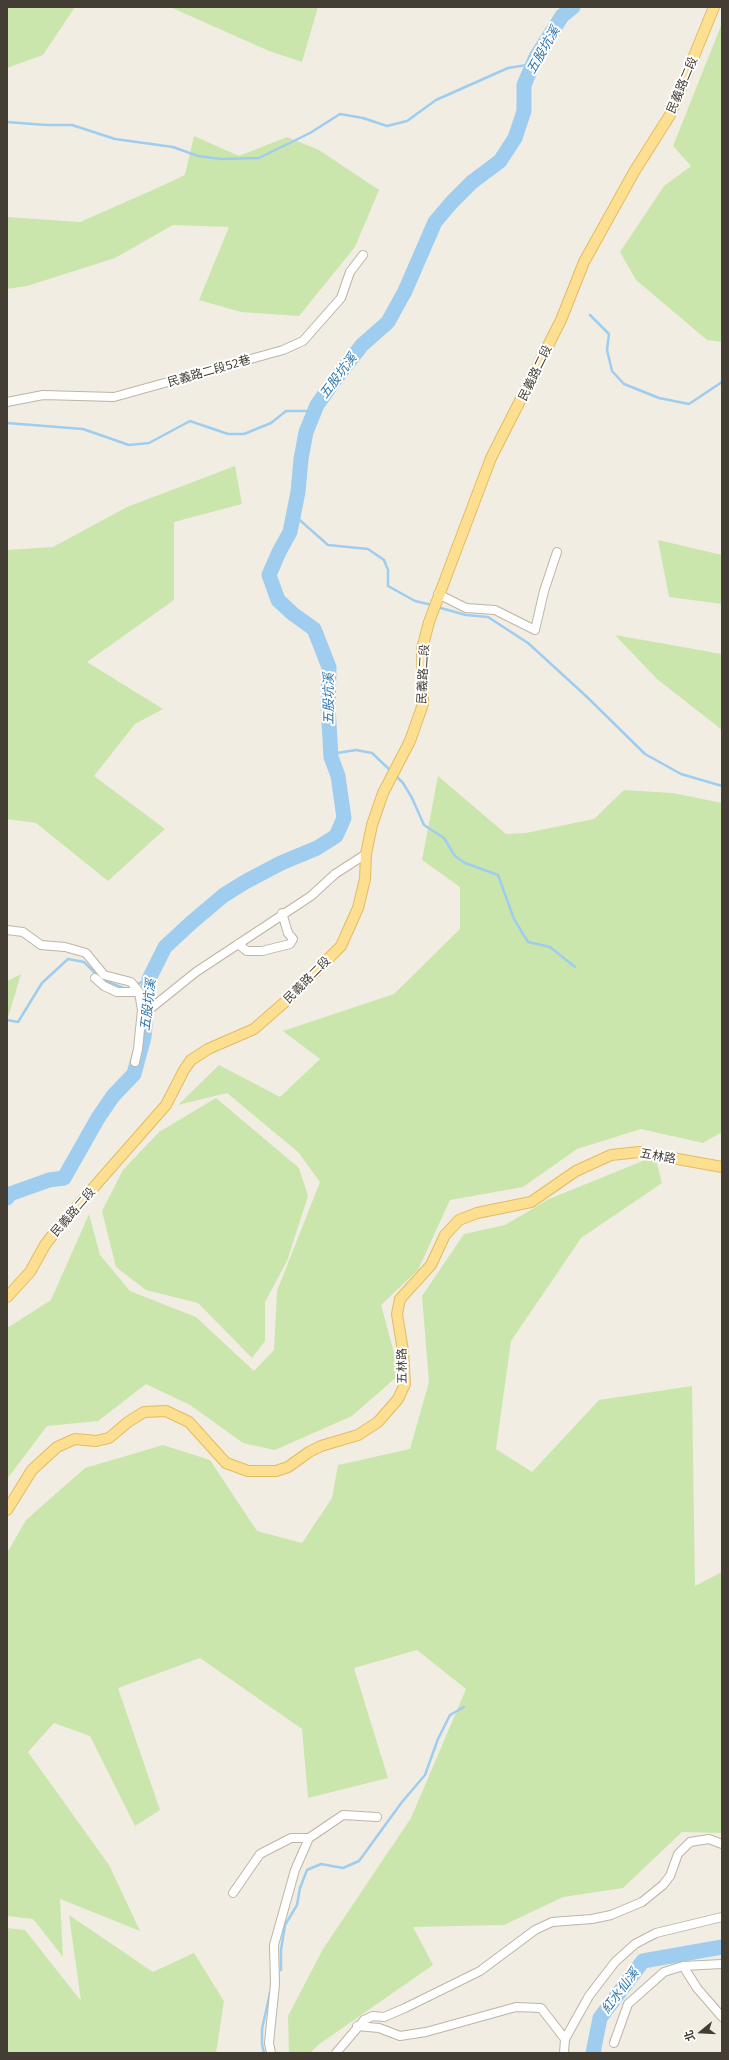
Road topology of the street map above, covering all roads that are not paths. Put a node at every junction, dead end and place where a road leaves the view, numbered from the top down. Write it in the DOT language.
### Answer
graph roads {
  1 [pos="714,7"];
  2 [pos="363,255"];
  3 [pos="7,402"];
  4 [pos="557,552"];
  5 [pos="437,598"];
  6 [pos="366,854"];
  7 [pos="282,913"];
  8 [pos="7,930"];
  9 [pos="238,944"];
  10 [pos="96,978"];
  11 [pos="139,992"];
  12 [pos="142,1010"];
  13 [pos="135,1062"];
  14 [pos="718,1167"];
  15 [pos="7,1297"];
  16 [pos="7,1510"];
  17 [pos="377,1817"];
  18 [pos="309,1838"];
  19 [pos="722,1844"];
  20 [pos="233,1893"];
  21 [pos="722,1917"];
  22 [pos="722,1964"];
  23 [pos="683,1966"];
  24 [pos="722,2017"];
  25 [pos="357,2026"];
  26 [pos="565,2039"];
  27 [pos="614,2043"];
  28 [pos="271,2053"];
  29 [pos="336,2053"];
  30 [pos="564,2053"];
  1 -- 5 [label="main road, 民義路二段"];
  2 -- 3 [label="street, 民義路二段52巷"];
  4 -- 5 [label="street"];
  5 -- 6 [label="main road, 民義路二段"];
  6 -- 7 [label="street"];
  6 -- 15 [label="main road, 民義路二段"];
  7 -- 9 [label="street"];
  7 -- 9 [label="street"];
  8 -- 11 [label="street"];
  9 -- 12 [label="street"];
  10 -- 11 [label="street"];
  11 -- 12 [label="street"];
  12 -- 13 [label="street"];
  14 -- 16 [label="main road, 五林路"];
  17 -- 18 [label="street"];
  18 -- 20 [label="street"];
  18 -- 28 [label="street"];
  19 -- 25 [label="street"];
  21 -- 26 [label="street"];
  22 -- 23 [label="street"];
  23 -- 24 [label="street"];
  23 -- 27 [label="street"];
  25 -- 26 [label="street"];
  25 -- 29 [label="street"];
  26 -- 30 [label="street"];
}
